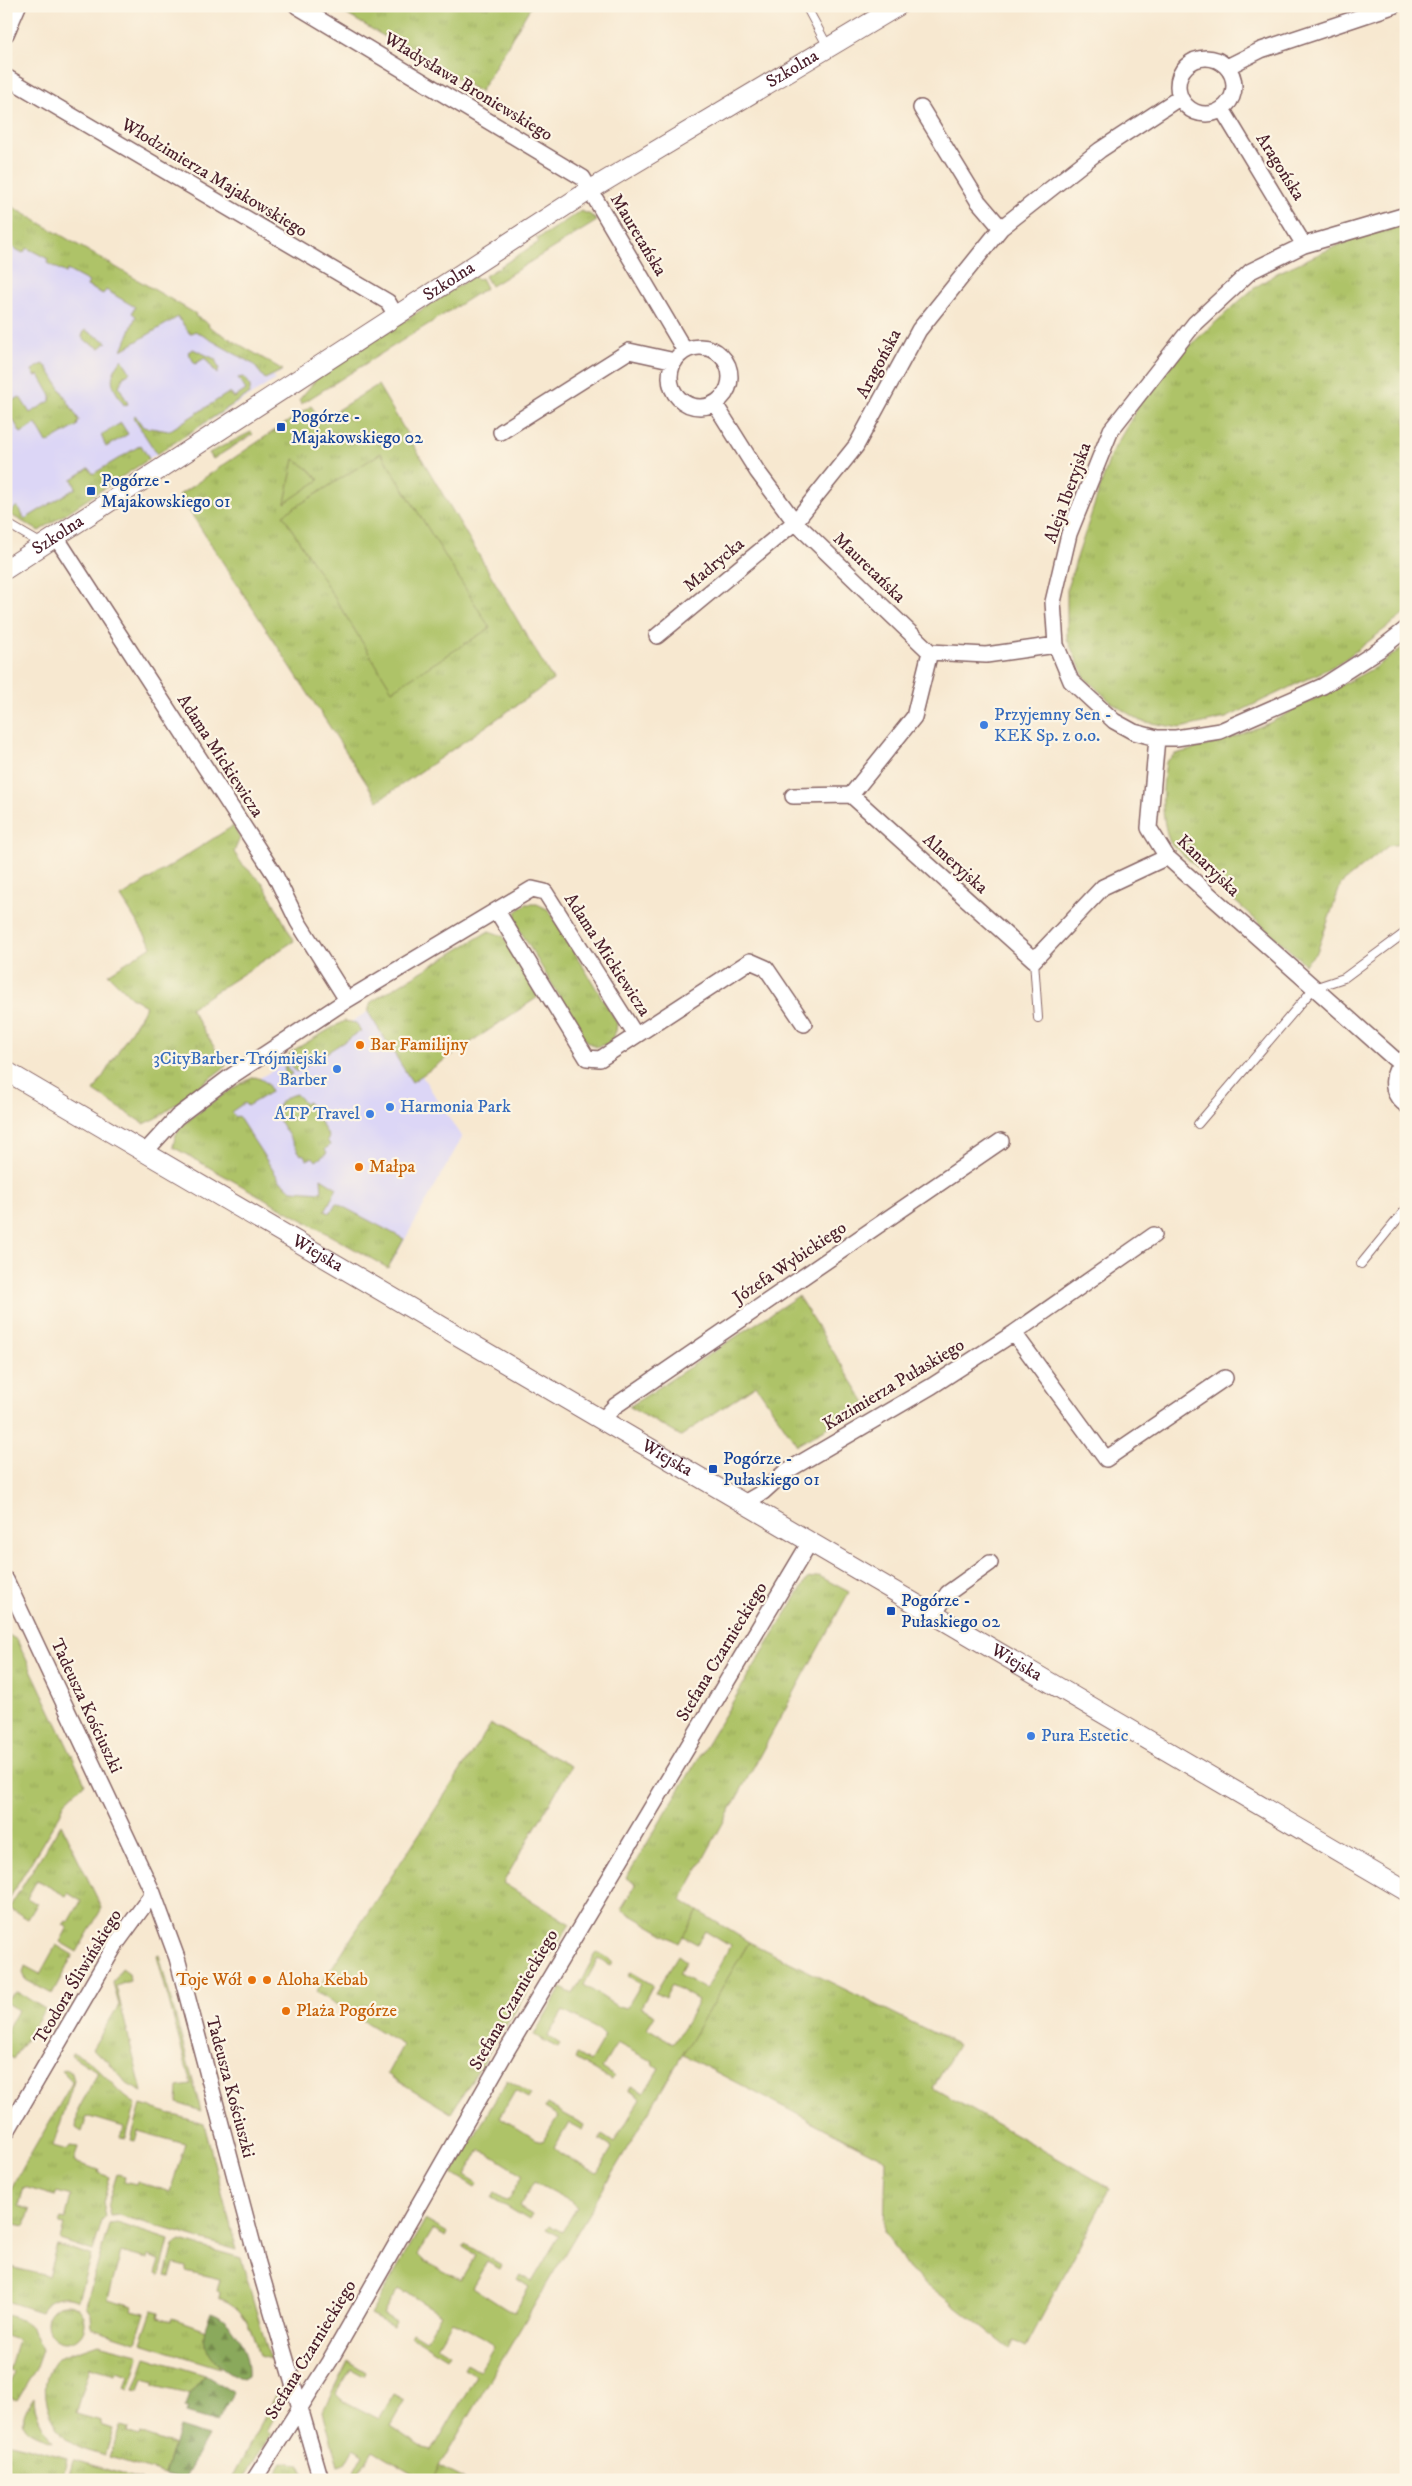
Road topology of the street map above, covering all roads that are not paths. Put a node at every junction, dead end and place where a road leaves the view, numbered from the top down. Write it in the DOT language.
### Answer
graph roads {
  1 [pos="18,6"];
  2 [pos="297,6"];
  3 [pos="806,6"];
  4 [pos="897,6"];
  5 [pos="1393,6"];
  6 [pos="1350,13"];
  7 [pos="6,34"];
  8 [pos="828,47"];
  9 [pos="1227,68"];
  10 [pos="6,78"];
  11 [pos="1179,98"];
  12 [pos="921,108"];
  13 [pos="1222,109"];
  14 [pos="590,190"];
  15 [pos="1406,215"];
  16 [pos="1001,228"];
  17 [pos="1304,245"];
  18 [pos="397,317"];
  19 [pos="680,356"];
  20 [pos="715,404"];
  21 [pos="501,432"];
  22 [pos="795,522"];
  23 [pos="6,523"];
  24 [pos="50,541"];
  25 [pos="6,569"];
  26 [pos="1406,629"];
  27 [pos="657,636"];
  28 [pos="1056,645"];
  29 [pos="930,652"];
  30 [pos="1157,738"];
  31 [pos="793,796"];
  32 [pos="851,796"];
  33 [pos="1167,857"];
  34 [pos="497,911"];
  35 [pos="1406,932"];
  36 [pos="1034,960"];
  37 [pos="1314,988"];
  38 [pos="347,1000"];
  39 [pos="1038,1018"];
  40 [pos="804,1024"];
  41 [pos="635,1034"];
  42 [pos="1403,1060"];
  43 [pos="6,1070"];
  44 [pos="1406,1105"];
  45 [pos="1198,1124"];
  46 [pos="1001,1141"];
  47 [pos="145,1152"];
  48 [pos="1406,1209"];
  49 [pos="1154,1235"];
  50 [pos="1361,1264"];
  51 [pos="1014,1333"];
  52 [pos="1224,1378"];
  53 [pos="603,1419"];
  54 [pos="744,1503"];
  55 [pos="810,1542"];
  56 [pos="990,1563"];
  57 [pos="7,1585"];
  58 [pos="934,1614"];
  59 [pos="1406,1891"];
  60 [pos="153,1893"];
  61 [pos="6,2133"];
  62 [pos="300,2408"];
  63 [pos="254,2480"];
  64 [pos="321,2480"];
  1 -- 7 [label="street"];
  2 -- 14 [label="street, Władysława Broniewskiego"];
  3 -- 8 [label="lane"];
  4 -- 8 [label="street, Szkolna"];
  5 -- 6 [label="street"];
  6 -- 9 [label="street"];
  8 -- 14 [label="street, Szkolna"];
  9 -- 11 [label="street"];
  9 -- 13 [label="street"];
  10 -- 18 [label="street, Włodzimierza Majakowskiego"];
  11 -- 13 [label="street"];
  11 -- 16 [label="street, Aragońska"];
  12 -- 16 [label="street"];
  13 -- 17 [label="street, Aragońska"];
  14 -- 18 [label="street, Szkolna"];
  14 -- 19 [label="street, Mauretańska"];
  15 -- 17 [label="street, Aleja Iberyjska"];
  16 -- 22 [label="street, Aragońska"];
  17 -- 28 [label="street, Aleja Iberyjska"];
  18 -- 24 [label="street, Szkolna"];
  19 -- 20 [label="street"];
  19 -- 20 [label="street"];
  19 -- 21 [label="street"];
  20 -- 22 [label="street, Mauretańska"];
  22 -- 27 [label="street, Madrycka"];
  22 -- 29 [label="street, Mauretańska"];
  23 -- 24 [label="lane"];
  24 -- 25 [label="street, Szkolna"];
  24 -- 38 [label="street, Adama Mickiewicza"];
  26 -- 30 [label="street, Aleja Iberyjska"];
  28 -- 29 [label="street"];
  28 -- 30 [label="street, Aleja Iberyjska"];
  29 -- 32 [label="street"];
  30 -- 33 [label="street, Kanaryjska"];
  31 -- 32 [label="street"];
  32 -- 36 [label="street, Almeryjska"];
  33 -- 36 [label="street"];
  33 -- 37 [label="street, Kanaryjska"];
  34 -- 38 [label="street, Adama Mickiewicza"];
  34 -- 41 [label="street, Adama Mickiewicza"];
  34 -- 41 [label="street, Adama Mickiewicza"];
  35 -- 37 [label="lane"];
  36 -- 39 [label="lane"];
  37 -- 42 [label="street, Kanaryjska"];
  37 -- 45 [label="lane"];
  38 -- 47 [label="street, Adama Mickiewicza"];
  40 -- 41 [label="street, Adama Mickiewicza"];
  42 -- 44 [label="street, Kanaryjska"];
  43 -- 47 [label="street, Wiejska"];
  46 -- 53 [label="street, Józefa Wybickiego"];
  47 -- 53 [label="street, Wiejska"];
  48 -- 50 [label="lane"];
  49 -- 51 [label="street, Kazimierza Pułaskiego"];
  51 -- 52 [label="street"];
  51 -- 54 [label="street, Kazimierza Pułaskiego"];
  53 -- 54 [label="street, Wiejska"];
  54 -- 55 [label="street, Wiejska"];
  55 -- 58 [label="street, Wiejska"];
  55 -- 62 [label="street, Stefana Czarnieckiego"];
  56 -- 58 [label="street"];
  57 -- 60 [label="street, Tadeusza Kościuszki"];
  58 -- 59 [label="street, Wiejska"];
  60 -- 61 [label="street, Teodora Śliwińskiego"];
  60 -- 62 [label="street, Tadeusza Kościuszki"];
  62 -- 63 [label="street, Stefana Czarnieckiego"];
  62 -- 64 [label="street, Tadeusza Kościuszki"];
}
